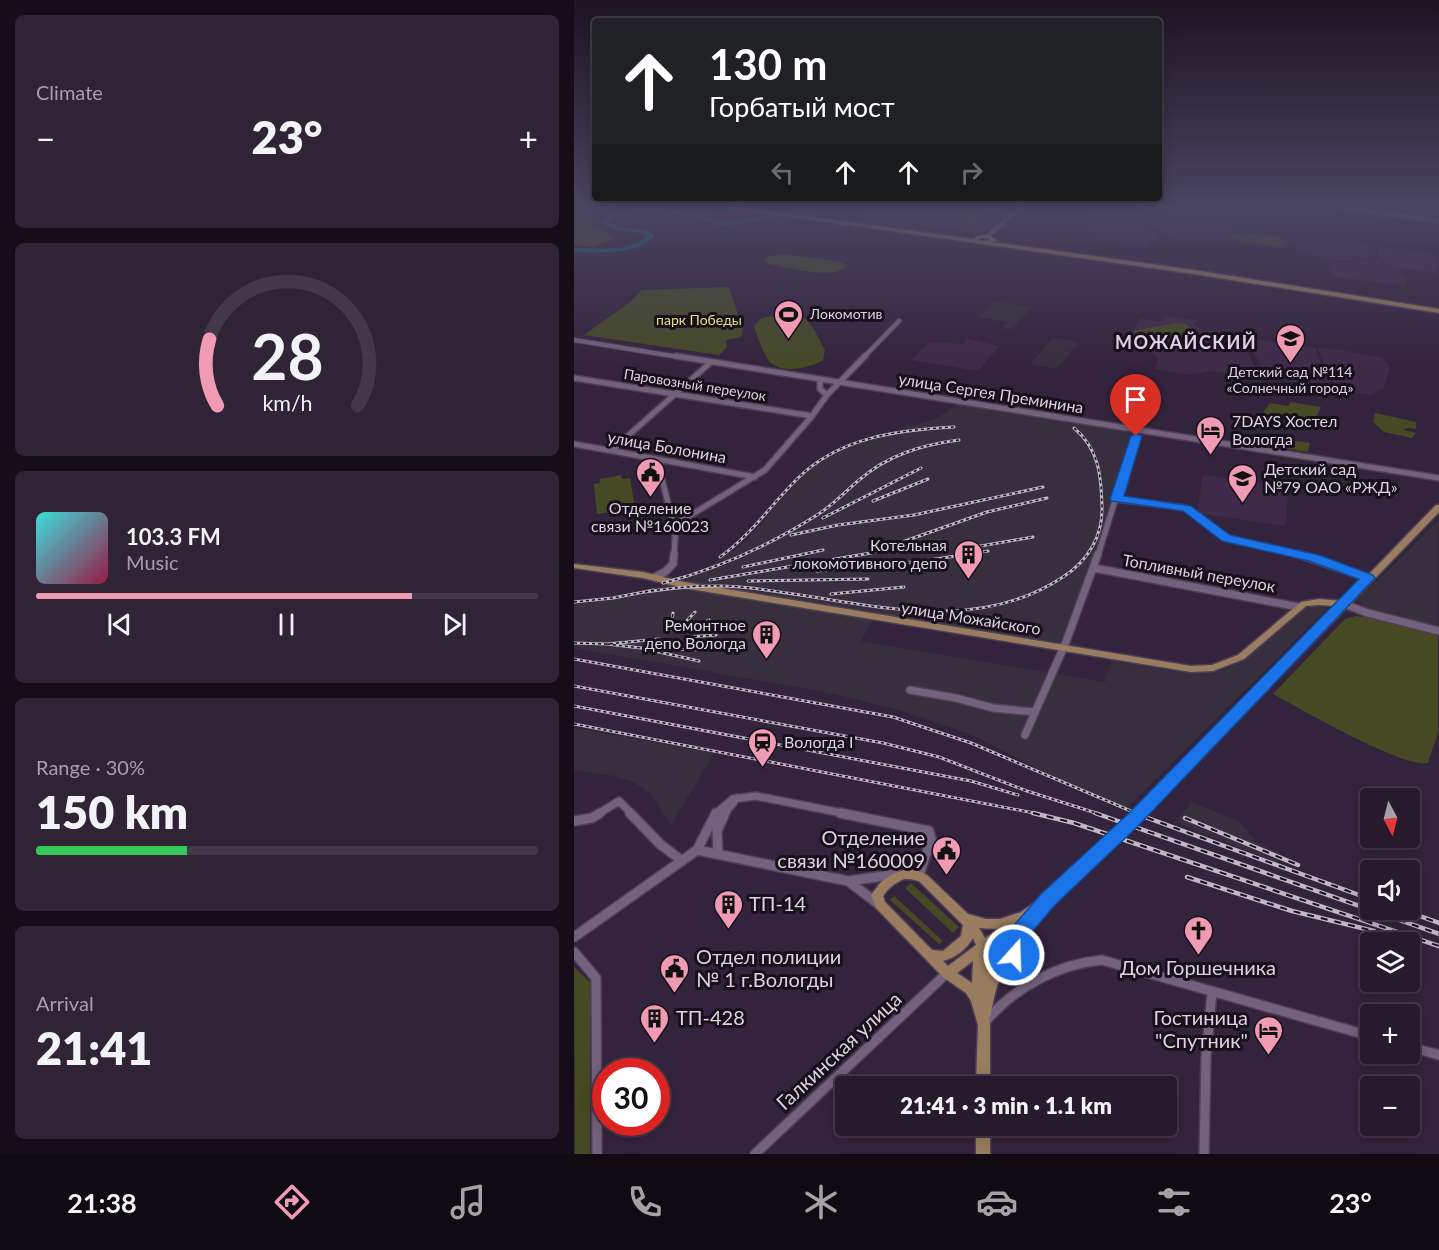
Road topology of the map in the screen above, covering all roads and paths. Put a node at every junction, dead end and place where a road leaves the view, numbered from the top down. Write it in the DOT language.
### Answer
graph roads {
  1 [pos="1110,261"];
  2 [pos="1139,261"];
  3 [pos="1387,301"];
  4 [pos="1438,309"];
  5 [pos="899,321"];
  6 [pos="574,340"];
  7 [pos="711,362"];
  8 [pos="574,378"];
  9 [pos="820,380"];
  10 [pos="839,383"];
  11 [pos="675,394"];
  12 [pos="827,395"];
  13 [pos="812,416"];
  14 [pos="1137,430"];
  15 [pos="574,444"];
  16 [pos="612,450"];
  17 [pos="657,459"];
  18 [pos="755,477"];
  19 [pos="1438,478"];
  20 [pos="1117,499"];
  21 [pos="1438,507"];
  22 [pos="676,524"];
  23 [pos="574,566"];
  24 [pos="1094,568"];
  25 [pos="655,577"];
  26 [pos="1369,578"];
  27 [pos="1344,604"];
  28 [pos="1299,607"];
  29 [pos="1438,631"];
  30 [pos="1063,649"];
  31 [pos="910,690"];
  32 [pos="1035,712"];
  33 [pos="1025,735"];
  34 [pos="740,796"];
  35 [pos="574,821"];
  36 [pos="697,850"];
  37 [pos="718,854"];
  38 [pos="682,861"];
  39 [pos="905,874"];
  40 [pos="921,877"];
  41 [pos="848,881"];
  42 [pos="1048,899"];
  43 [pos="880,905"];
  44 [pos="958,913"];
  45 [pos="969,925"];
  46 [pos="1017,936"];
  47 [pos="574,937"];
  48 [pos="983,949"];
  49 [pos="574,952"];
  50 [pos="929,955"];
  51 [pos="947,974"];
  52 [pos="1031,984"];
  53 [pos="1212,992"];
  54 [pos="987,993"];
  55 [pos="981,1009"];
  56 [pos="984,1025"];
  57 [pos="1360,1033"];
  58 [pos="1420,1050"];
  59 [pos="1438,1055"];
  60 [pos="983,1076"];
  61 [pos="983,1136"];
  62 [pos="596,1154"];
  63 [pos="755,1154"];
  64 [pos="983,1154"];
  65 [pos="1204,1154"];
  1 -- 3 [label="main road"];
  2 -- 3 [label="main road"];
  3 -- 4 [label="main road"];
  5 -- 10 [label="street"];
  6 -- 7 [label="street, улица Сергея Преминина"];
  7 -- 9 [label="street, улица Сергея Преминина"];
  7 -- 11 [label="street"];
  8 -- 11 [label="street, Паровозный переулок"];
  9 -- 10 [label="street, улица Сергея Преминина"];
  9 -- 12 [label="street"];
  10 -- 12 [label="street"];
  10 -- 14 [label="street, улица Сергея Преминина"];
  11 -- 13 [label="street, Паровозный переулок"];
  11 -- 16 [label="street"];
  12 -- 13 [label="street"];
  13 -- 18 [label="street"];
  14 -- 19 [label="street, улица Сергея Преминина"];
  14 -- 20 [label="street"];
  15 -- 16 [label="street, улица Болонина"];
  16 -- 17 [label="street, улица Болонина"];
  17 -- 18 [label="street, улица Болонина"];
  17 -- 22 [label="street"];
  18 -- 22 [label="street"];
  20 -- 24 [label="street"];
  20 -- 26 [label="street"];
  21 -- 26 [label="main road"];
  22 -- 25 [label="street"];
  23 -- 25 [label="main road, улица Можайского"];
  24 -- 28 [label="street, Топливный переулок"];
  24 -- 30 [label="street"];
  25 -- 30 [label="main road, улица Можайского"];
  26 -- 27 [label="main road"];
  27 -- 28 [label="main road"];
  27 -- 29 [label="street"];
  27 -- 42 [label="main road, bridge"];
  28 -- 30 [label="main road, улица Можайского"];
  30 -- 32 [label="street"];
  31 -- 32 [label="street"];
  32 -- 33 [label="street"];
  34 -- 36 [label="street"];
  34 -- 37 [label="street"];
  34 -- 40 [label="street"];
  35 -- 38 [label="street"];
  36 -- 37 [label="street"];
  36 -- 38 [label="street"];
  37 -- 41 [label="street"];
  38 -- 47 [label="street"];
  39 -- 40 [label="main road"];
  39 -- 41 [label="street"];
  39 -- 43 [label="main road"];
  40 -- 44 [label="main road"];
  41 -- 43 [label="street"];
  42 -- 44 [label="main road"];
  42 -- 46 [label="main road"];
  42 -- 48 [label="main road"];
  43 -- 50 [label="main road"];
  44 -- 45 [label="main road"];
  45 -- 48 [label="main road"];
  45 -- 50 [label="main road"];
  46 -- 52 [label="street"];
  46 -- 54 [label="main road"];
  48 -- 51 [label="main road"];
  48 -- 54 [label="main road"];
  48 -- 55 [label="main road"];
  49 -- 62 [label="street"];
  50 -- 51 [label="main road"];
  51 -- 55 [label="main road"];
  51 -- 63 [label="street, Галкинская улица"];
  52 -- 53 [label="street"];
  52 -- 56 [label="street"];
  53 -- 57 [label="street"];
  53 -- 65 [label="street"];
  54 -- 56 [label="main road"];
  55 -- 56 [label="main road"];
  56 -- 60 [label="main road"];
  58 -- 59 [label="street"];
  61 -- 64 [label="main road"];
}
